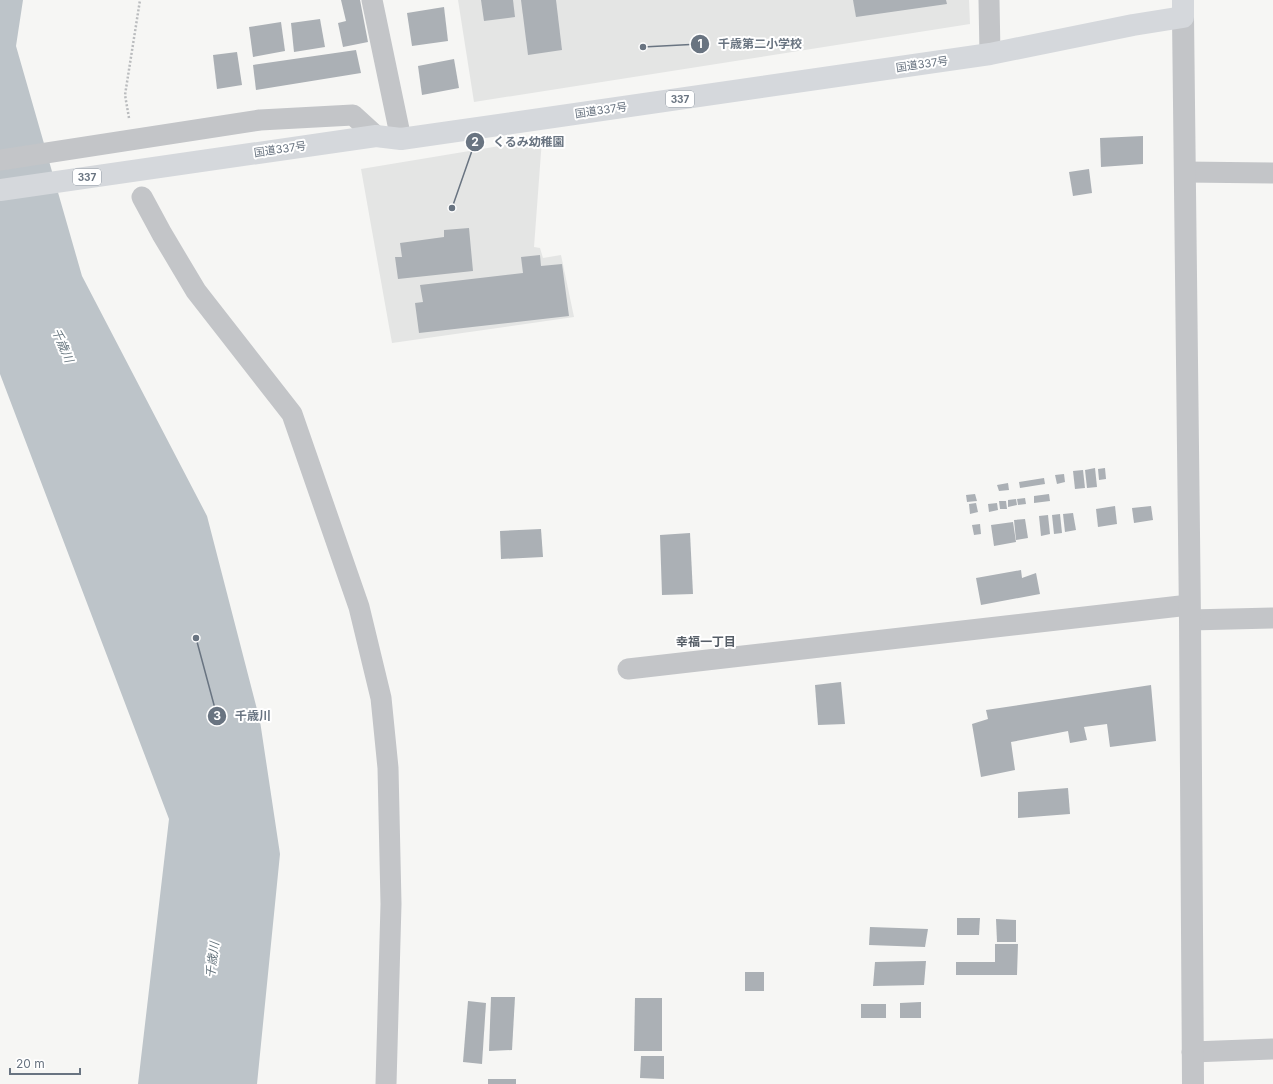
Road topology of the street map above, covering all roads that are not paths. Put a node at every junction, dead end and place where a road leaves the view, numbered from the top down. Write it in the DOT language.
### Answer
graph roads {
  1 [pos="372,0"];
  2 [pos="989,0"];
  3 [pos="1184,9"];
  4 [pos="990,54"];
  5 [pos="376,136"];
  6 [pos="401,139"];
  7 [pos="0,160"];
  8 [pos="1185,172"];
  9 [pos="1273,173"];
  10 [pos="0,190"];
  11 [pos="142,197"];
  12 [pos="1190,612"];
  13 [pos="1273,618"];
  14 [pos="628,669"];
  15 [pos="1273,1050"];
  16 [pos="1192,1052"];
  17 [pos="386,1084"];
  18 [pos="1193,1084"];
  1 -- 6 [label="street"];
  2 -- 4 [label="street"];
  3 -- 4 [label="highway, 国道337号 / 337"];
  3 -- 8 [label="street"];
  4 -- 6 [label="highway, 国道337号 / 337"];
  5 -- 6 [label="highway, 国道337号 / 337"];
  5 -- 7 [label="street"];
  5 -- 10 [label="highway, 国道337号 / 337"];
  8 -- 9 [label="street"];
  8 -- 12 [label="street"];
  11 -- 17 [label="street"];
  12 -- 13 [label="street"];
  12 -- 14 [label="street"];
  12 -- 16 [label="street"];
  15 -- 16 [label="street"];
  16 -- 18 [label="street"];
}
